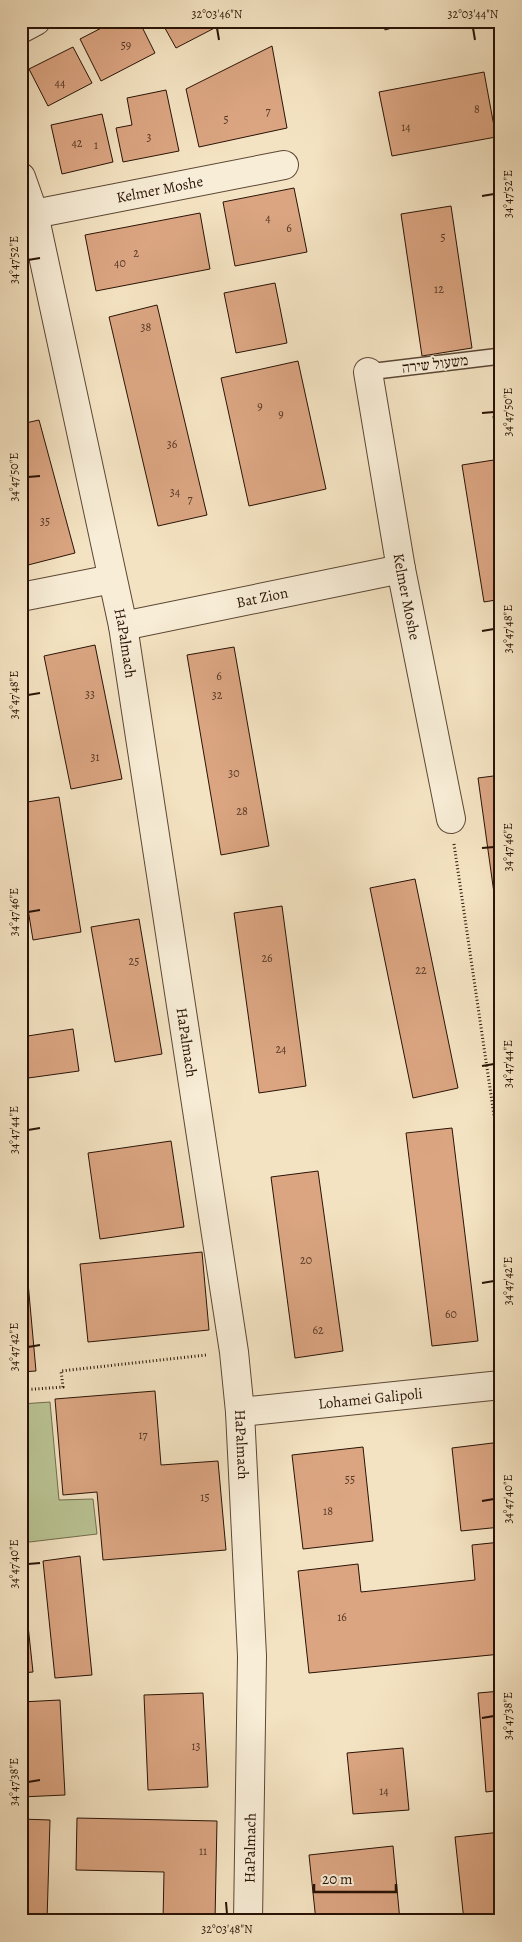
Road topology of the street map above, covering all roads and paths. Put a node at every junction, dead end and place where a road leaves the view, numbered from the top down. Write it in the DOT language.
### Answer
graph roads {
  1 [pos="36,21"];
  2 [pos="21,29"];
  3 [pos="284,165"];
  4 [pos="21,176"];
  5 [pos="34,214"];
  6 [pos="501,356"];
  7 [pos="368,372"];
  8 [pos="401,568"];
  9 [pos="112,579"];
  10 [pos="21,597"];
  11 [pos="123,626"];
  12 [pos="451,819"];
  13 [pos="501,1180"];
  14 [pos="234,1352"];
  15 [pos="501,1385"];
  16 [pos="21,1390"];
  17 [pos="240,1412"];
  18 [pos="248,1921"];
  1 -- 2 [label="street"];
  3 -- 5 [label="street, Kelmer Moshe"];
  4 -- 5 [label="street, HaPalmach"];
  5 -- 9 [label="street, HaPalmach"];
  6 -- 7 [label="lane, משעול שירה"];
  7 -- 8 [label="street, Kelmer Moshe"];
  8 -- 11 [label="street, Bat Zion"];
  8 -- 12 [label="street, Kelmer Moshe"];
  9 -- 10 [label="street"];
  9 -- 11 [label="street, HaPalmach"];
  11 -- 14 [label="street, HaPalmach"];
  12 -- 13 [label="path"];
  14 -- 16 [label="path"];
  14 -- 17 [label="street, HaPalmach"];
  15 -- 17 [label="street, Lohamei Galipoli"];
  17 -- 18 [label="street, HaPalmach"];
}
